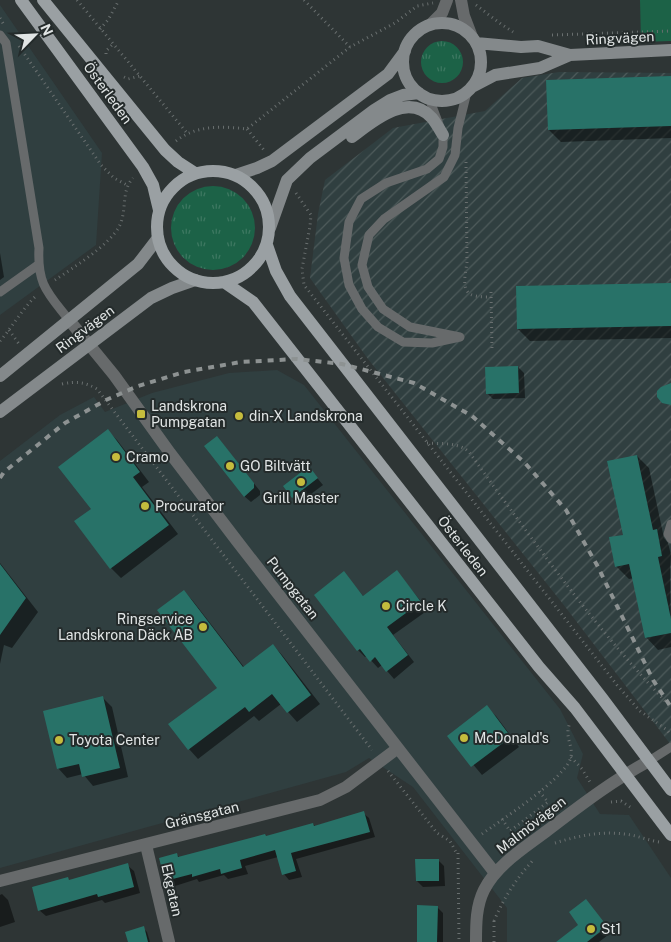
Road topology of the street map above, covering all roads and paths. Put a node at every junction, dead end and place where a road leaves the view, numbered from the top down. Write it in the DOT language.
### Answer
graph roads {
  1 [pos="21,0"];
  2 [pos="42,0"];
  3 [pos="77,0"];
  4 [pos="119,0"];
  5 [pos="304,0"];
  6 [pos="461,1"];
  7 [pos="447,2"];
  8 [pos="0,18"];
  9 [pos="430,24"];
  10 [pos="6,26"];
  11 [pos="100,29"];
  12 [pos="671,31"];
  13 [pos="515,33"];
  14 [pos="0,35"];
  15 [pos="545,35"];
  16 [pos="474,40"];
  17 [pos="17,43"];
  18 [pos="114,44"];
  19 [pos="350,48"];
  20 [pos="671,50"];
  21 [pos="405,51"];
  22 [pos="570,55"];
  23 [pos="107,58"];
  24 [pos="122,76"];
  25 [pos="140,76"];
  26 [pos="469,90"];
  27 [pos="424,96"];
  28 [pos="247,129"];
  29 [pos="443,135"];
  30 [pos="310,158"];
  31 [pos="466,160"];
  32 [pos="272,161"];
  33 [pos="143,167"];
  34 [pos="195,173"];
  35 [pos="236,175"];
  36 [pos="287,180"];
  37 [pos="127,185"];
  38 [pos="159,210"];
  39 [pos="270,228"];
  40 [pos="158,238"];
  41 [pos="267,245"];
  42 [pos="38,265"];
  43 [pos="195,280"];
  44 [pos="224,282"];
  45 [pos="44,289"];
  46 [pos="0,292"];
  47 [pos="491,292"];
  48 [pos="491,297"];
  49 [pos="69,320"];
  50 [pos="9,330"];
  51 [pos="0,341"];
  52 [pos="89,346"];
  53 [pos="492,350"];
  54 [pos="26,354"];
  55 [pos="0,376"];
  56 [pos="45,379"];
  57 [pos="0,412"];
  58 [pos="427,443"];
  59 [pos="671,524"];
  60 [pos="671,538"];
  61 [pos="671,707"];
  62 [pos="580,715"];
  63 [pos="671,735"];
  64 [pos="671,747"];
  65 [pos="398,748"];
  66 [pos="381,761"];
  67 [pos="649,761"];
  68 [pos="624,774"];
  69 [pos="671,790"];
  70 [pos="540,791"];
  71 [pos="605,804"];
  72 [pos="633,810"];
  73 [pos="502,819"];
  74 [pos="671,835"];
  75 [pos="479,836"];
  76 [pos="655,838"];
  77 [pos="146,844"];
  78 [pos="554,844"];
  79 [pos="462,850"];
  80 [pos="457,854"];
  81 [pos="495,873"];
  82 [pos="0,881"];
  83 [pos="169,942"];
  84 [pos="458,942"];
  85 [pos="476,942"];
  1 -- 33 [label="main road, Österleden"];
  2 -- 34 [label="main road, Österleden"];
  3 -- 11 [label="path"];
  4 -- 11 [label="path"];
  5 -- 19 [label="path"];
  6 -- 13 [label="path"];
  6 -- 16 [label="street"];
  7 -- 9 [label="street"];
  7 -- 19 [label="path"];
  8 -- 10 [label="path"];
  9 -- 16 [label="main road"];
  9 -- 21 [label="main road"];
  11 -- 18 [label="path"];
  12 -- 15 [label="path"];
  14 -- 42 [label="lane"];
  16 -- 22 [label="main road, Ringvägen"];
  16 -- 26 [label="main road"];
  17 -- 37 [label="path"];
  18 -- 23 [label="path"];
  18 -- 25 [label="path"];
  19 -- 28 [label="path"];
  20 -- 22 [label="main road, Ringvägen"];
  21 -- 27 [label="main road"];
  21 -- 32 [label="main road"];
  22 -- 26 [label="main road, Ringvägen"];
  24 -- 25 [label="path"];
  25 -- 28 [label="path"];
  26 -- 27 [label="main road"];
  26 -- 29 [label="lane"];
  27 -- 29 [label="lane"];
  27 -- 30 [label="main road"];
  28 -- 32 [label="path"];
  29 -- 30 [label="main road"];
  30 -- 36 [label="main road"];
  31 -- 48 [label="path"];
  32 -- 35 [label="main road"];
  33 -- 37 [label="path"];
  33 -- 38 [label="main road, Österleden"];
  34 -- 35 [label="main road"];
  34 -- 38 [label="main road"];
  35 -- 39 [label="main road"];
  36 -- 39 [label="main road"];
  36 -- 58 [label="path"];
  37 -- 45 [label="path"];
  38 -- 40 [label="main road"];
  39 -- 41 [label="main road"];
  40 -- 43 [label="main road"];
  40 -- 49 [label="main road, Ringvägen"];
  41 -- 44 [label="main road"];
  41 -- 67 [label="main road, Österleden"];
  42 -- 45 [label="lane"];
  42 -- 46 [label="lane"];
  43 -- 44 [label="main road"];
  43 -- 52 [label="main road, Ringvägen"];
  44 -- 62 [label="main road, Österleden"];
  45 -- 49 [label="lane"];
  45 -- 50 [label="path"];
  47 -- 48 [label="path"];
  48 -- 53 [label="path"];
  49 -- 52 [label="street, Pumpgatan"];
  49 -- 54 [label="main road, Ringvägen"];
  50 -- 51 [label="path"];
  50 -- 54 [label="path"];
  52 -- 56 [label="main road, Ringvägen"];
  52 -- 65 [label="street, Pumpgatan"];
  54 -- 55 [label="main road, Ringvägen"];
  56 -- 57 [label="main road, Ringvägen"];
  56 -- 66 [label="path"];
  58 -- 61 [label="path"];
  58 -- 63 [label="path"];
  59 -- 60 [label="lane"];
  62 -- 68 [label="main road, Österleden"];
  62 -- 70 [label="path"];
  64 -- 67 [label="lane"];
  65 -- 66 [label="street, Gränsgatan"];
  65 -- 81 [label="street, Pumpgatan"];
  66 -- 77 [label="street, Gränsgatan"];
  66 -- 80 [label="path"];
  67 -- 68 [label="street, Malmövägen"];
  67 -- 69 [label="main road, Österleden"];
  68 -- 74 [label="main road, Österleden"];
  68 -- 81 [label="street, Malmövägen"];
  70 -- 73 [label="path"];
  70 -- 73 [label="path"];
  71 -- 72 [label="path"];
  73 -- 75 [label="path"];
  76 -- 78 [label="path"];
  77 -- 82 [label="street, Gränsgatan"];
  77 -- 83 [label="street, Ekgatan"];
  79 -- 80 [label="path"];
  80 -- 84 [label="path"];
  81 -- 85 [label="street, Malmövägen"];
}
